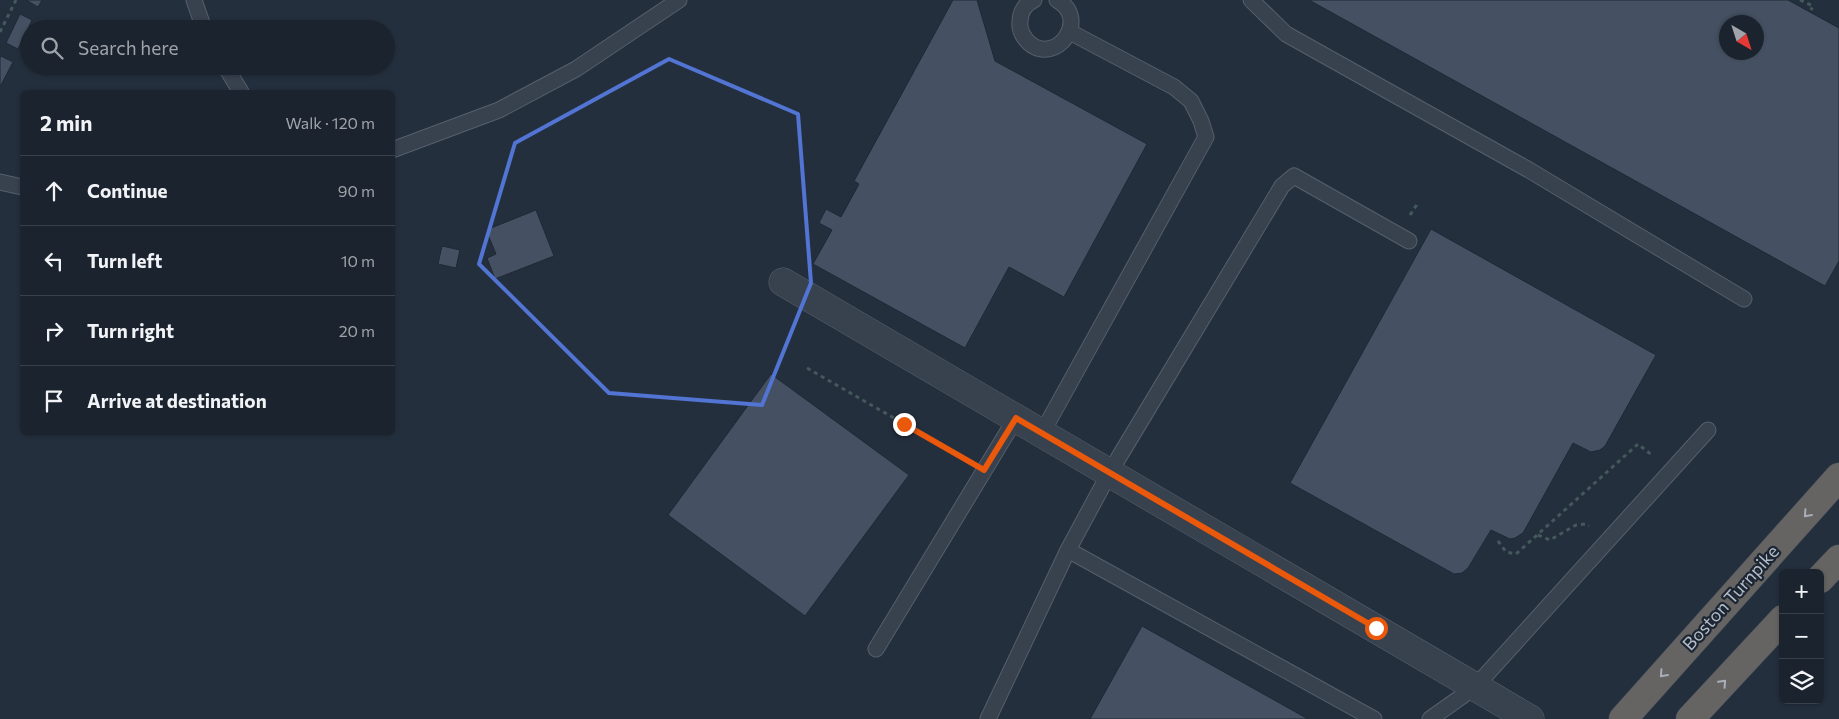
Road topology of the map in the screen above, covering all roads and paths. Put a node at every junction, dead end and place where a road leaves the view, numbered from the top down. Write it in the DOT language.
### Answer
graph roads {
  1 [pos="16,0"];
  2 [pos="194,0"];
  3 [pos="679,0"];
  4 [pos="1034,0"];
  5 [pos="1057,0"];
  6 [pos="1251,0"];
  7 [pos="1800,0"];
  8 [pos="1811,10"];
  9 [pos="201,20"];
  10 [pos="0,32"];
  11 [pos="1070,32"];
  12 [pos="231,75"];
  13 [pos="241,90"];
  14 [pos="395,149"];
  15 [pos="0,182"];
  16 [pos="20,186"];
  17 [pos="1409,241"];
  18 [pos="783,282"];
  19 [pos="1744,299"];
  20 [pos="807,368"];
  21 [pos="1016,418"];
  22 [pos="1708,430"];
  23 [pos="1042,433"];
  24 [pos="984,470"];
  25 [pos="1671,471"];
  26 [pos="1110,472"];
  27 [pos="1839,477"];
  28 [pos="1538,535"];
  29 [pos="1608,540"];
  30 [pos="1498,542"];
  31 [pos="1068,550"];
  32 [pos="1839,559"];
  33 [pos="1824,575"];
  34 [pos="1779,623"];
  35 [pos="876,649"];
  36 [pos="1475,687"];
  37 [pos="988,719"];
  38 [pos="1374,719"];
  39 [pos="1430,719"];
  40 [pos="1530,719"];
  41 [pos="1623,719"];
  42 [pos="1690,719"];
  1 -- 10 [label="path"];
  2 -- 9 [label="lane"];
  3 -- 14 [label="lane"];
  4 -- 11 [label="lane"];
  5 -- 11 [label="lane"];
  6 -- 19 [label="lane"];
  7 -- 8 [label="path"];
  11 -- 23 [label="lane"];
  12 -- 13 [label="lane"];
  15 -- 16 [label="lane"];
  17 -- 26 [label="lane"];
  18 -- 21 [label="street"];
  20 -- 24 [label="path"];
  21 -- 23 [label="street"];
  21 -- 24 [label="lane"];
  22 -- 25 [label="lane"];
  23 -- 26 [label="street"];
  24 -- 35 [label="lane"];
  25 -- 28 [label="path"];
  25 -- 29 [label="lane"];
  26 -- 31 [label="lane"];
  26 -- 36 [label="street"];
  27 -- 41 [label="highway, Boston Turnpike, one-way"];
  28 -- 29 [label="path"];
  28 -- 30 [label="path"];
  29 -- 36 [label="lane"];
  31 -- 37 [label="lane"];
  31 -- 38 [label="lane"];
  32 -- 33 [label="highway"];
  42 -- 34 [label="highway, one-way"];
  36 -- 39 [label="lane"];
  36 -- 40 [label="street"];
}
